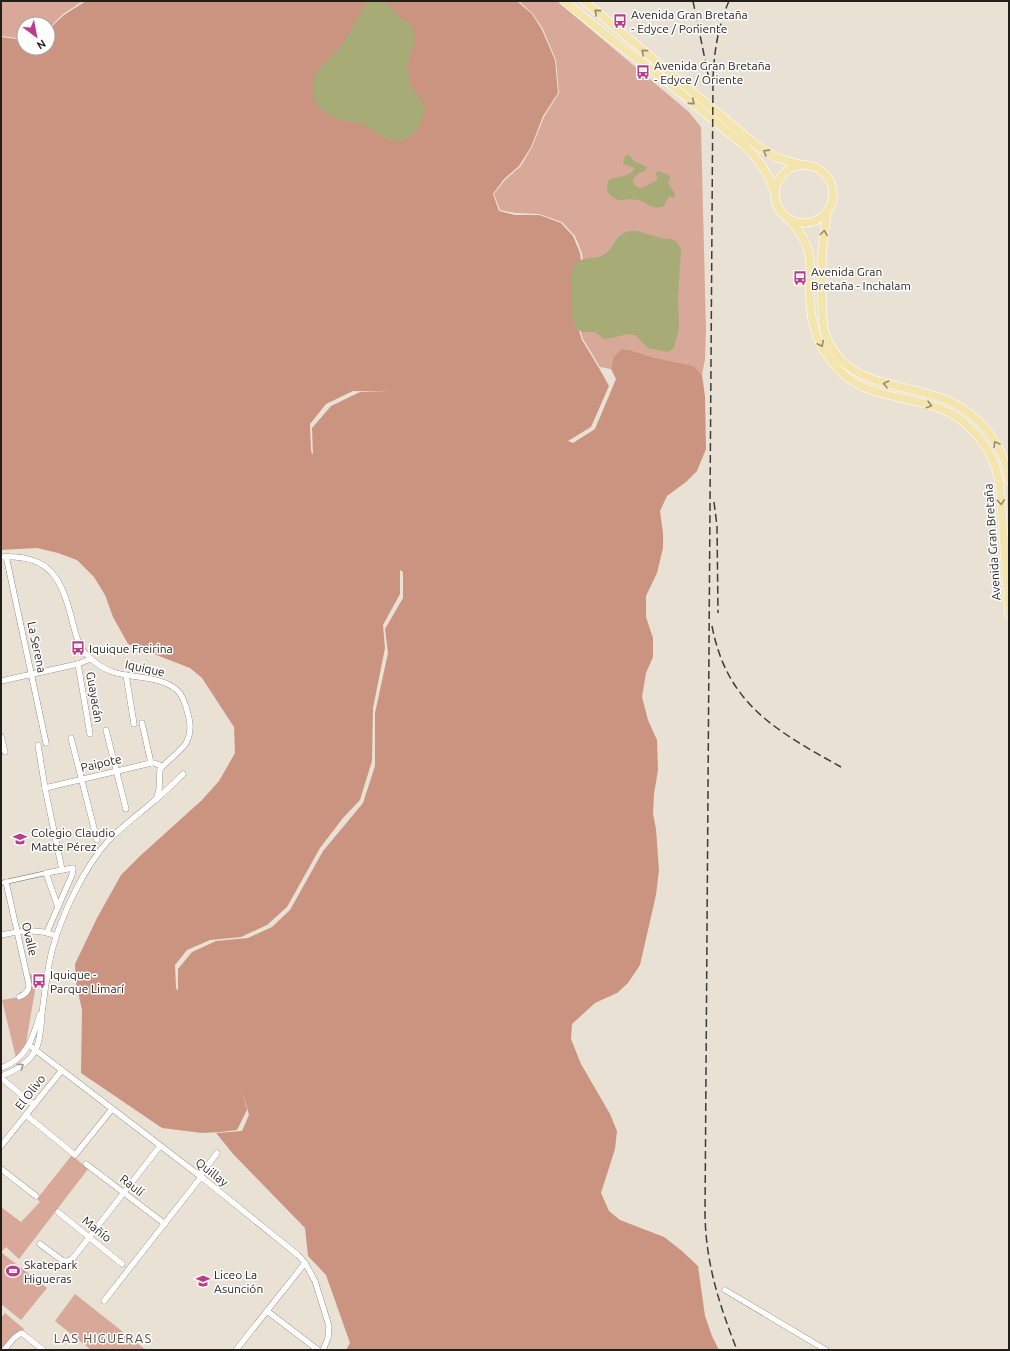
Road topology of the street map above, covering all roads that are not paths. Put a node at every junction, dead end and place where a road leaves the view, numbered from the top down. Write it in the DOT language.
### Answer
graph roads {
  1 [pos="564,1"];
  2 [pos="584,1"];
  3 [pos="569,4"];
  4 [pos="803,165"];
  5 [pos="775,193"];
  6 [pos="827,212"];
  7 [pos="789,219"];
  8 [pos="1009,480"];
  9 [pos="4,557"];
  10 [pos="1009,614"];
  11 [pos="90,658"];
  12 [pos="78,664"];
  13 [pos="31,674"];
  14 [pos="126,676"];
  15 [pos="1,681"];
  16 [pos="142,723"];
  17 [pos="134,724"];
  18 [pos="106,730"];
  19 [pos="90,734"];
  20 [pos="1,736"];
  21 [pos="71,738"];
  22 [pos="46,743"];
  23 [pos="38,745"];
  24 [pos="4,752"];
  25 [pos="151,763"];
  26 [pos="162,766"];
  27 [pos="117,771"];
  28 [pos="183,774"];
  29 [pos="82,779"];
  30 [pos="45,788"];
  31 [pos="156,800"];
  32 [pos="126,808"];
  33 [pos="97,840"];
  34 [pos="62,870"];
  35 [pos="46,873"];
  36 [pos="3,883"];
  37 [pos="58,907"];
  38 [pos="17,931"];
  39 [pos="47,932"];
  40 [pos="1,935"];
  41 [pos="56,936"];
  42 [pos="19,997"];
  43 [pos="44,999"];
  44 [pos="29,1044"];
  45 [pos="36,1050"];
  46 [pos="1,1068"];
  47 [pos="62,1070"];
  48 [pos="1,1077"];
  49 [pos="34,1105"];
  50 [pos="112,1109"];
  51 [pos="26,1115"];
  52 [pos="1,1146"];
  53 [pos="160,1146"];
  54 [pos="218,1153"];
  55 [pos="86,1164"];
  56 [pos="1,1169"];
  57 [pos="200,1177"];
  58 [pos="124,1193"];
  59 [pos="36,1196"];
  60 [pos="58,1212"];
  61 [pos="165,1224"];
  62 [pos="90,1238"];
  63 [pos="40,1244"];
  64 [pos="305,1263"];
  65 [pos="122,1264"];
  66 [pos="725,1290"];
  67 [pos="104,1302"];
  68 [pos="267,1311"];
  69 [pos="4,1350"];
  70 [pos="43,1350"];
  71 [pos="236,1350"];
  72 [pos="318,1350"];
  73 [pos="323,1350"];
  74 [pos="826,1350"];
  1 -- 3 [label="main road"];
  4 -- 2 [label="main road, one-way"];
  3 -- 5 [label="main road, one-way"];
  4 -- 5 [label="main road"];
  4 -- 6 [label="main road"];
  5 -- 7 [label="main road"];
  6 -- 7 [label="main road"];
  8 -- 6 [label="main road, Avenida Gran Bretaña, one-way"];
  7 -- 10 [label="main road, Avenida Gran Bretaña, one-way"];
  9 -- 11 [label="street, Iquique"];
  9 -- 13 [label="street, La Serena"];
  11 -- 12 [label="street"];
  11 -- 14 [label="street, Iquique"];
  12 -- 13 [label="street"];
  12 -- 19 [label="street, Guayacán"];
  13 -- 15 [label="street"];
  13 -- 22 [label="street, La Serena"];
  14 -- 17 [label="street"];
  14 -- 26 [label="street, Iquique"];
  16 -- 25 [label="street"];
  18 -- 27 [label="street"];
  20 -- 24 [label="street"];
  21 -- 29 [label="street"];
  23 -- 30 [label="street"];
  25 -- 26 [label="street, Paipote"];
  25 -- 27 [label="street, Paipote"];
  26 -- 31 [label="street"];
  27 -- 29 [label="street, Paipote"];
  27 -- 32 [label="street"];
  28 -- 31 [label="street"];
  29 -- 30 [label="street, Paipote"];
  29 -- 33 [label="street"];
  30 -- 34 [label="street"];
  31 -- 41 [label="street"];
  34 -- 35 [label="street"];
  34 -- 37 [label="street"];
  35 -- 36 [label="street"];
  35 -- 37 [label="street"];
  36 -- 38 [label="street, Ovalle"];
  37 -- 39 [label="street"];
  38 -- 39 [label="street"];
  38 -- 40 [label="street"];
  38 -- 42 [label="street, Ovalle"];
  39 -- 41 [label="street"];
  41 -- 43 [label="street"];
  43 -- 44 [label="street"];
  43 -- 45 [label="street"];
  44 -- 45 [label="street, Quillay"];
  44 -- 46 [label="street"];
  45 -- 47 [label="street, Quillay"];
  48 -- 45 [label="street, one-way"];
  47 -- 49 [label="street, El Olivo"];
  47 -- 50 [label="street, Quillay"];
  48 -- 49 [label="street"];
  49 -- 51 [label="street, El Olivo"];
  50 -- 51 [label="street"];
  50 -- 53 [label="street, Quillay"];
  51 -- 52 [label="street, El Olivo"];
  53 -- 57 [label="street, Quillay"];
  53 -- 58 [label="street"];
  54 -- 57 [label="street"];
  55 -- 58 [label="street, Raulí"];
  56 -- 59 [label="street"];
  57 -- 61 [label="street"];
  57 -- 64 [label="street, Quillay"];
  58 -- 61 [label="street, Raulí"];
  58 -- 62 [label="street"];
  60 -- 62 [label="street, Mañío"];
  61 -- 67 [label="street"];
  62 -- 63 [label="street"];
  62 -- 65 [label="street, Mañío"];
  64 -- 68 [label="street"];
  64 -- 73 [label="street, Quillay"];
  66 -- 74 [label="street"];
  68 -- 71 [label="street"];
  68 -- 72 [label="street"];
  69 -- 70 [label="street"];
}
